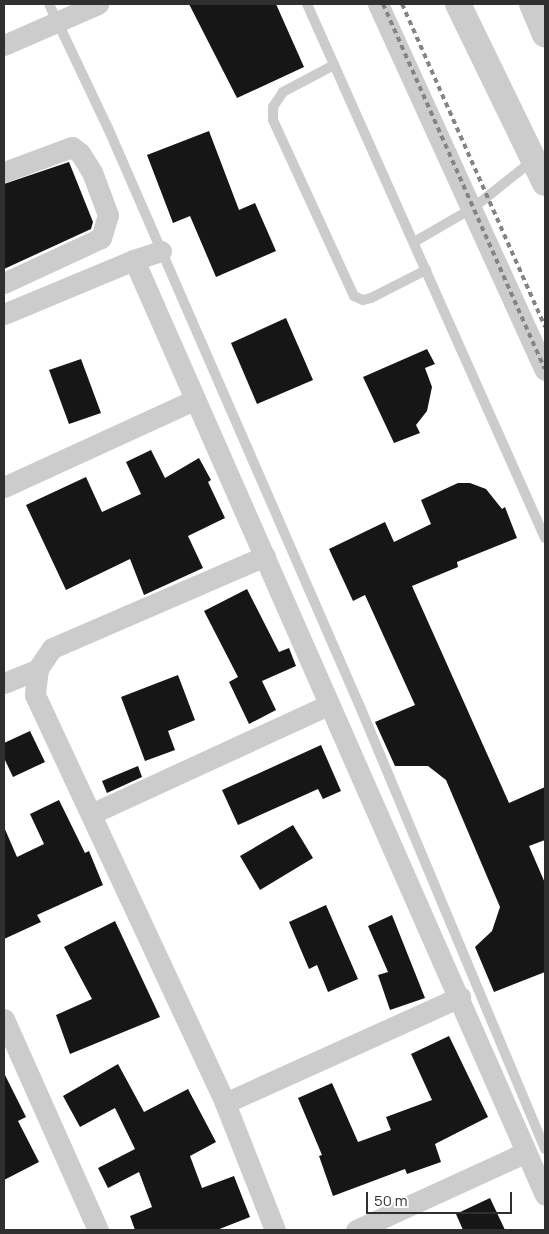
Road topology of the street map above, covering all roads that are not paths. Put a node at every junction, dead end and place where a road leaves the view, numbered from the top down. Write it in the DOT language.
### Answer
graph roads {
  1 [pos="98,4"];
  2 [pos="308,4"];
  3 [pos="378,4"];
  4 [pos="458,4"];
  5 [pos="532,4"];
  6 [pos="52,13"];
  7 [pos="545,34"];
  8 [pos="4,45"];
  9 [pos="334,65"];
  10 [pos="534,160"];
  11 [pos="4,172"];
  12 [pos="545,183"];
  13 [pos="473,208"];
  14 [pos="414,242"];
  15 [pos="161,251"];
  16 [pos="134,260"];
  17 [pos="426,270"];
  18 [pos="4,283"];
  19 [pos="4,314"];
  20 [pos="545,370"];
  21 [pos="194,400"];
  22 [pos="4,487"];
  23 [pos="545,538"];
  24 [pos="265,556"];
  25 [pos="38,669"];
  26 [pos="4,683"];
  27 [pos="328,705"];
  28 [pos="91,814"];
  29 [pos="460,997"];
  30 [pos="4,1019"];
  31 [pos="225,1103"];
  32 [pos="536,1151"];
  33 [pos="545,1195"];
  34 [pos="98,1230"];
  35 [pos="275,1230"];
  36 [pos="356,1230"];
  1 -- 6 [label="street"];
  2 -- 9 [label="lane"];
  3 -- 13 [label="street"];
  4 -- 10 [label="street"];
  5 -- 7 [label="street"];
  6 -- 8 [label="street"];
  6 -- 15 [label="lane"];
  9 -- 14 [label="lane"];
  9 -- 17 [label="lane"];
  10 -- 12 [label="street"];
  10 -- 13 [label="lane"];
  11 -- 18 [label="street"];
  13 -- 14 [label="lane"];
  13 -- 20 [label="street"];
  14 -- 17 [label="lane"];
  15 -- 16 [label="street"];
  15 -- 32 [label="lane"];
  16 -- 19 [label="street"];
  16 -- 21 [label="street"];
  17 -- 23 [label="lane"];
  21 -- 22 [label="street"];
  21 -- 24 [label="street"];
  24 -- 25 [label="street"];
  24 -- 27 [label="street"];
  25 -- 26 [label="street"];
  25 -- 28 [label="street"];
  27 -- 28 [label="street"];
  27 -- 29 [label="street"];
  28 -- 31 [label="street"];
  29 -- 31 [label="street"];
  29 -- 32 [label="street"];
  30 -- 34 [label="street"];
  31 -- 35 [label="street"];
  32 -- 33 [label="street"];
  32 -- 36 [label="street"];
}
